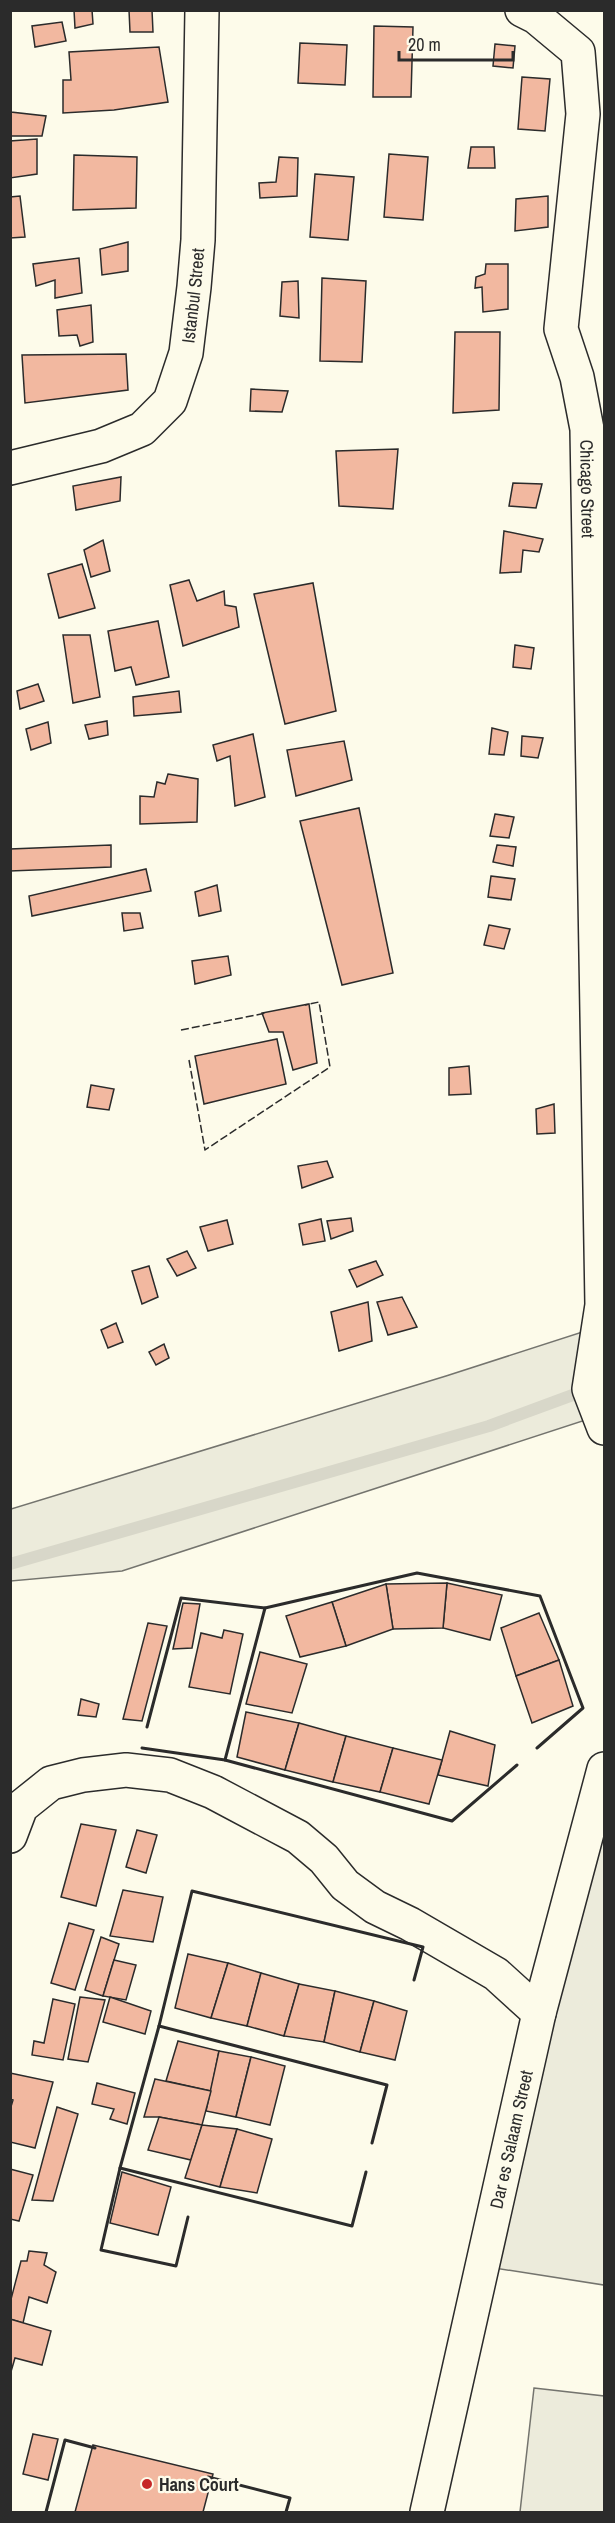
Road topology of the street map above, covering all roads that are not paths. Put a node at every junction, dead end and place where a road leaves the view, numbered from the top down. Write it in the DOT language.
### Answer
graph roads {
  1 [pos="202,10"];
  2 [pos="522,10"];
  3 [pos="10,468"];
  4 [pos="604,1428"];
  5 [pos="604,1769"];
  6 [pos="10,1836"];
  7 [pos="539,2013"];
  8 [pos="427,2512"];
  1 -- 3 [label="street, Istanbul Street"];
  2 -- 4 [label="street, Chicago Street"];
  5 -- 7 [label="street, Dar es Salaam Street"];
  6 -- 7 [label="street"];
  7 -- 8 [label="street, Dar es Salaam Street"];
}
